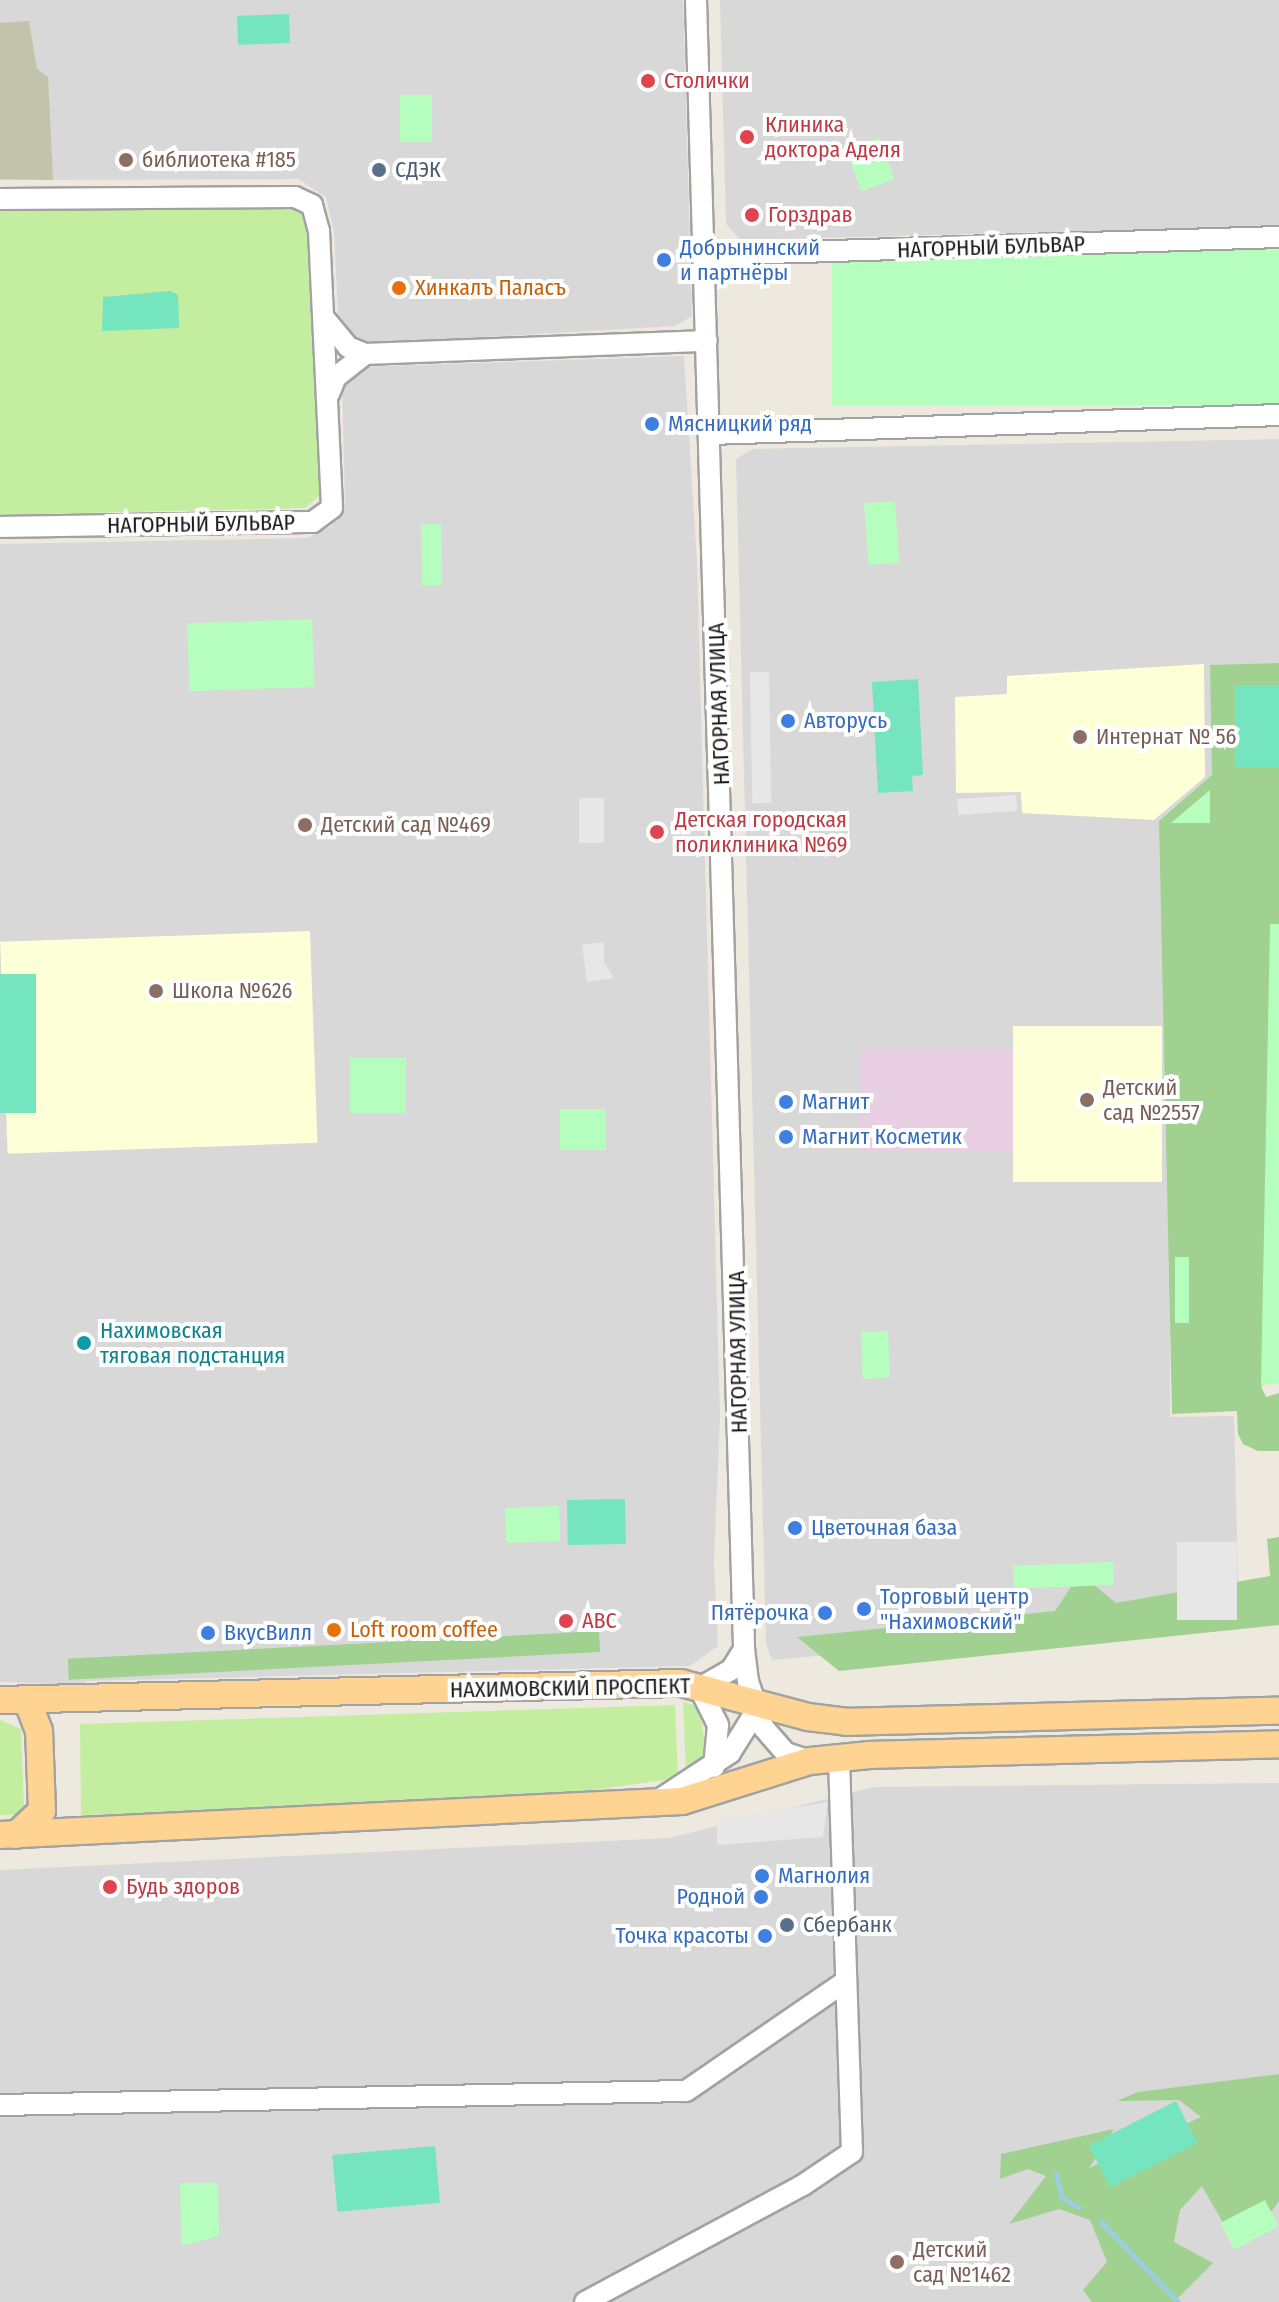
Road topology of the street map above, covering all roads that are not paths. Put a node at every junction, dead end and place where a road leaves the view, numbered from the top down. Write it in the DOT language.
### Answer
graph roads {
  1 [pos="696,0"];
  2 [pos="0,199"];
  3 [pos="1279,237"];
  4 [pos="704,255"];
  5 [pos="324,318"];
  6 [pos="707,341"];
  7 [pos="365,354"];
  8 [pos="329,394"];
  9 [pos="1279,415"];
  10 [pos="710,434"];
  11 [pos="0,527"];
  12 [pos="744,1649"];
  13 [pos="701,1686"];
  14 [pos="75,1699"];
  15 [pos="0,1700"];
  16 [pos="27,1700"];
  17 [pos="753,1703"];
  18 [pos="1279,1711"];
  19 [pos="820,1718"];
  20 [pos="1279,1744"];
  21 [pos="839,1757"];
  22 [pos="810,1761"];
  23 [pos="714,1767"];
  24 [pos="653,1803"];
  25 [pos="73,1833"];
  26 [pos="8,1835"];
  27 [pos="846,1981"];
  28 [pos="0,2105"];
  29 [pos="585,2302"];
  1 -- 4 [label="street, НАГОРНАЯ УЛИЦА"];
  2 -- 5 [label="street, НАГОРНЫЙ БУЛЬВАР"];
  3 -- 4 [label="street, НАГОРНЫЙ БУЛЬВАР"];
  4 -- 6 [label="street, НАГОРНАЯ УЛИЦА"];
  5 -- 7 [label="street"];
  5 -- 8 [label="street, НАГОРНЫЙ БУЛЬВАР"];
  6 -- 7 [label="street"];
  6 -- 10 [label="street, НАГОРНАЯ УЛИЦА"];
  7 -- 8 [label="street"];
  8 -- 11 [label="street, НАГОРНЫЙ БУЛЬВАР"];
  9 -- 10 [label="street"];
  10 -- 12 [label="street, НАГОРНАЯ УЛИЦА"];
  12 -- 13 [label="street"];
  12 -- 17 [label="street, НАГОРНАЯ УЛИЦА"];
  12 -- 19 [label="street"];
  13 -- 14 [label="main road, НАХИМОВСКИЙ ПРОСПЕКТ"];
  13 -- 17 [label="main road, НАХИМОВСКИЙ ПРОСПЕКТ"];
  13 -- 23 [label="street"];
  14 -- 16 [label="main road, НАХИМОВСКИЙ ПРОСПЕКТ"];
  14 -- 25 [label="main road"];
  15 -- 16 [label="main road, НАХИМОВСКИЙ ПРОСПЕКТ"];
  16 -- 26 [label="main road"];
  17 -- 19 [label="main road, НАХИМОВСКИЙ ПРОСПЕКТ"];
  17 -- 22 [label="street, НАГОРНАЯ УЛИЦА"];
  17 -- 23 [label="street, НАГОРНАЯ УЛИЦА"];
  18 -- 19 [label="main road, НАХИМОВСКИЙ ПРОСПЕКТ"];
  20 -- 21 [label="main road"];
  21 -- 22 [label="main road"];
  21 -- 27 [label="street"];
  22 -- 24 [label="main road"];
  23 -- 24 [label="street"];
  24 -- 25 [label="main road"];
  25 -- 26 [label="main road"];
  27 -- 28 [label="street"];
  27 -- 29 [label="street"];
}
